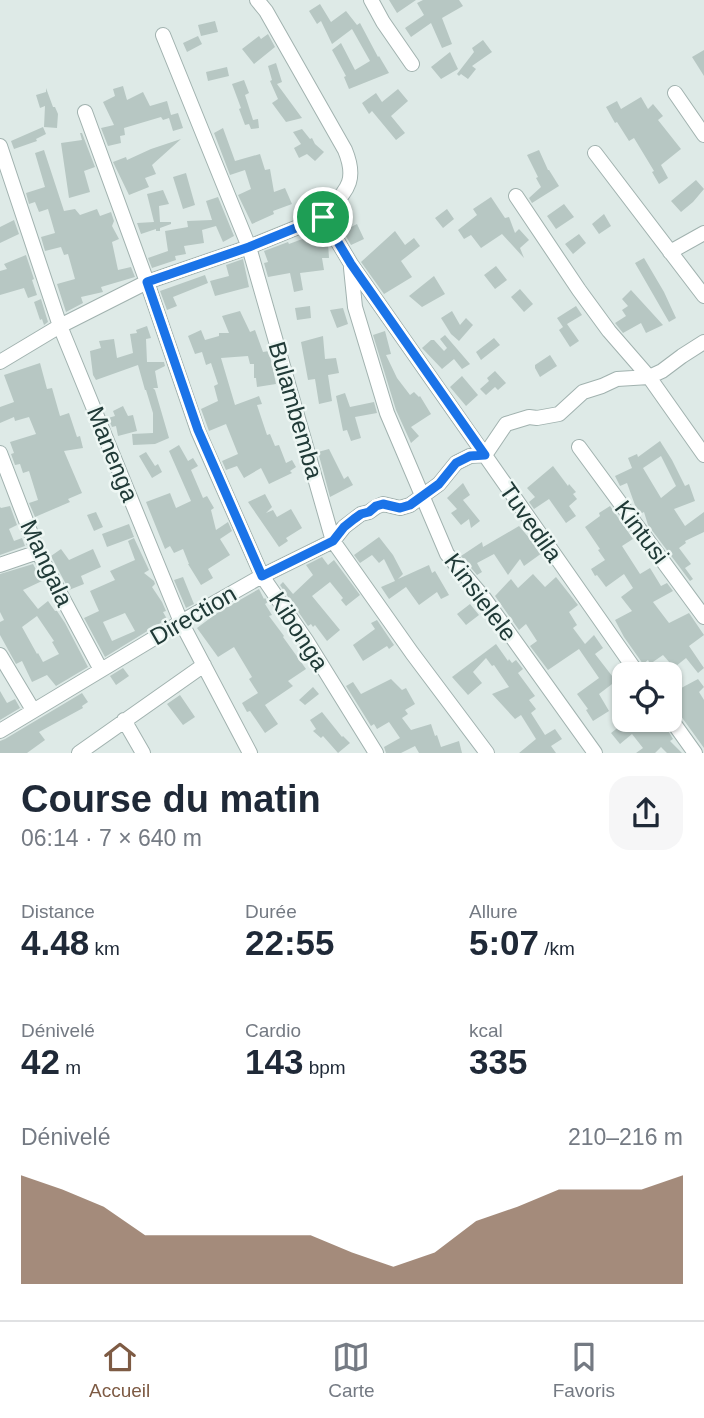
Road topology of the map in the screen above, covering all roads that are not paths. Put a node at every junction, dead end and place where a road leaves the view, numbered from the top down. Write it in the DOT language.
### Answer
graph roads {
  1 [pos="371,0"];
  2 [pos="262,5"];
  3 [pos="163,35"];
  4 [pos="412,64"];
  5 [pos="675,93"];
  6 [pos="85,112"];
  7 [pos="704,135"];
  8 [pos="0,146"];
  9 [pos="595,153"];
  10 [pos="516,196"];
  11 [pos="323,217"];
  12 [pos="704,233"];
  13 [pos="249,247"];
  14 [pos="670,252"];
  15 [pos="351,264"];
  16 [pos="147,282"];
  17 [pos="704,296"];
  18 [pos="60,326"];
  19 [pos="704,342"];
  20 [pos="0,362"];
  21 [pos="649,377"];
  22 [pos="579,447"];
  23 [pos="0,453"];
  24 [pos="485,455"];
  25 [pos="704,455"];
  26 [pos="423,496"];
  27 [pos="333,541"];
  28 [pos="38,552"];
  29 [pos="0,565"];
  30 [pos="262,576"];
  31 [pos="704,617"];
  32 [pos="181,622"];
  33 [pos="0,655"];
  34 [pos="629,662"];
  35 [pos="204,665"];
  36 [pos="101,670"];
  37 [pos="33,710"];
  38 [pos="124,720"];
  39 [pos="0,730"];
  40 [pos="680,732"];
  41 [pos="79,753"];
  42 [pos="143,753"];
  43 [pos="250,753"];
  44 [pos="376,753"];
  45 [pos="487,753"];
  46 [pos="595,753"];
  47 [pos="695,753"];
  1 -- 4 [label="street"];
  2 -- 11 [label="street"];
  3 -- 13 [label="street, Bulambemba"];
  5 -- 7 [label="street"];
  6 -- 16 [label="street, Kibonga"];
  8 -- 18 [label="street, Manenga"];
  9 -- 14 [label="street"];
  10 -- 21 [label="street"];
  11 -- 13 [label="street"];
  11 -- 15 [label="street, Tuvedila"];
  12 -- 14 [label="street"];
  13 -- 16 [label="street"];
  13 -- 27 [label="street, Bulambemba"];
  14 -- 17 [label="street"];
  15 -- 24 [label="street, Tuvedila"];
  15 -- 26 [label="street, Kinsielele"];
  16 -- 18 [label="street"];
  16 -- 30 [label="street, Kibonga"];
  18 -- 20 [label="street"];
  18 -- 32 [label="street, Manenga"];
  19 -- 21 [label="street"];
  21 -- 24 [label="street"];
  21 -- 25 [label="street"];
  22 -- 31 [label="street, Kintusi"];
  23 -- 28 [label="street, Mangala"];
  24 -- 26 [label="street, Direction"];
  24 -- 34 [label="street, Tuvedila"];
  26 -- 27 [label="street, Direction"];
  26 -- 46 [label="street, Kinsielele"];
  27 -- 30 [label="street, Direction"];
  27 -- 45 [label="street, Bulambemba"];
  28 -- 29 [label="street"];
  28 -- 36 [label="street, Mangala"];
  30 -- 32 [label="street, Direction"];
  30 -- 44 [label="street, Kibonga"];
  32 -- 35 [label="street, Manenga"];
  32 -- 36 [label="street, Direction"];
  33 -- 37 [label="street"];
  35 -- 38 [label="street"];
  35 -- 43 [label="street, Manenga"];
  36 -- 37 [label="street, Direction"];
  37 -- 39 [label="street, Direction"];
  38 -- 41 [label="street"];
  38 -- 42 [label="street"];
  40 -- 47 [label="street"];
}
